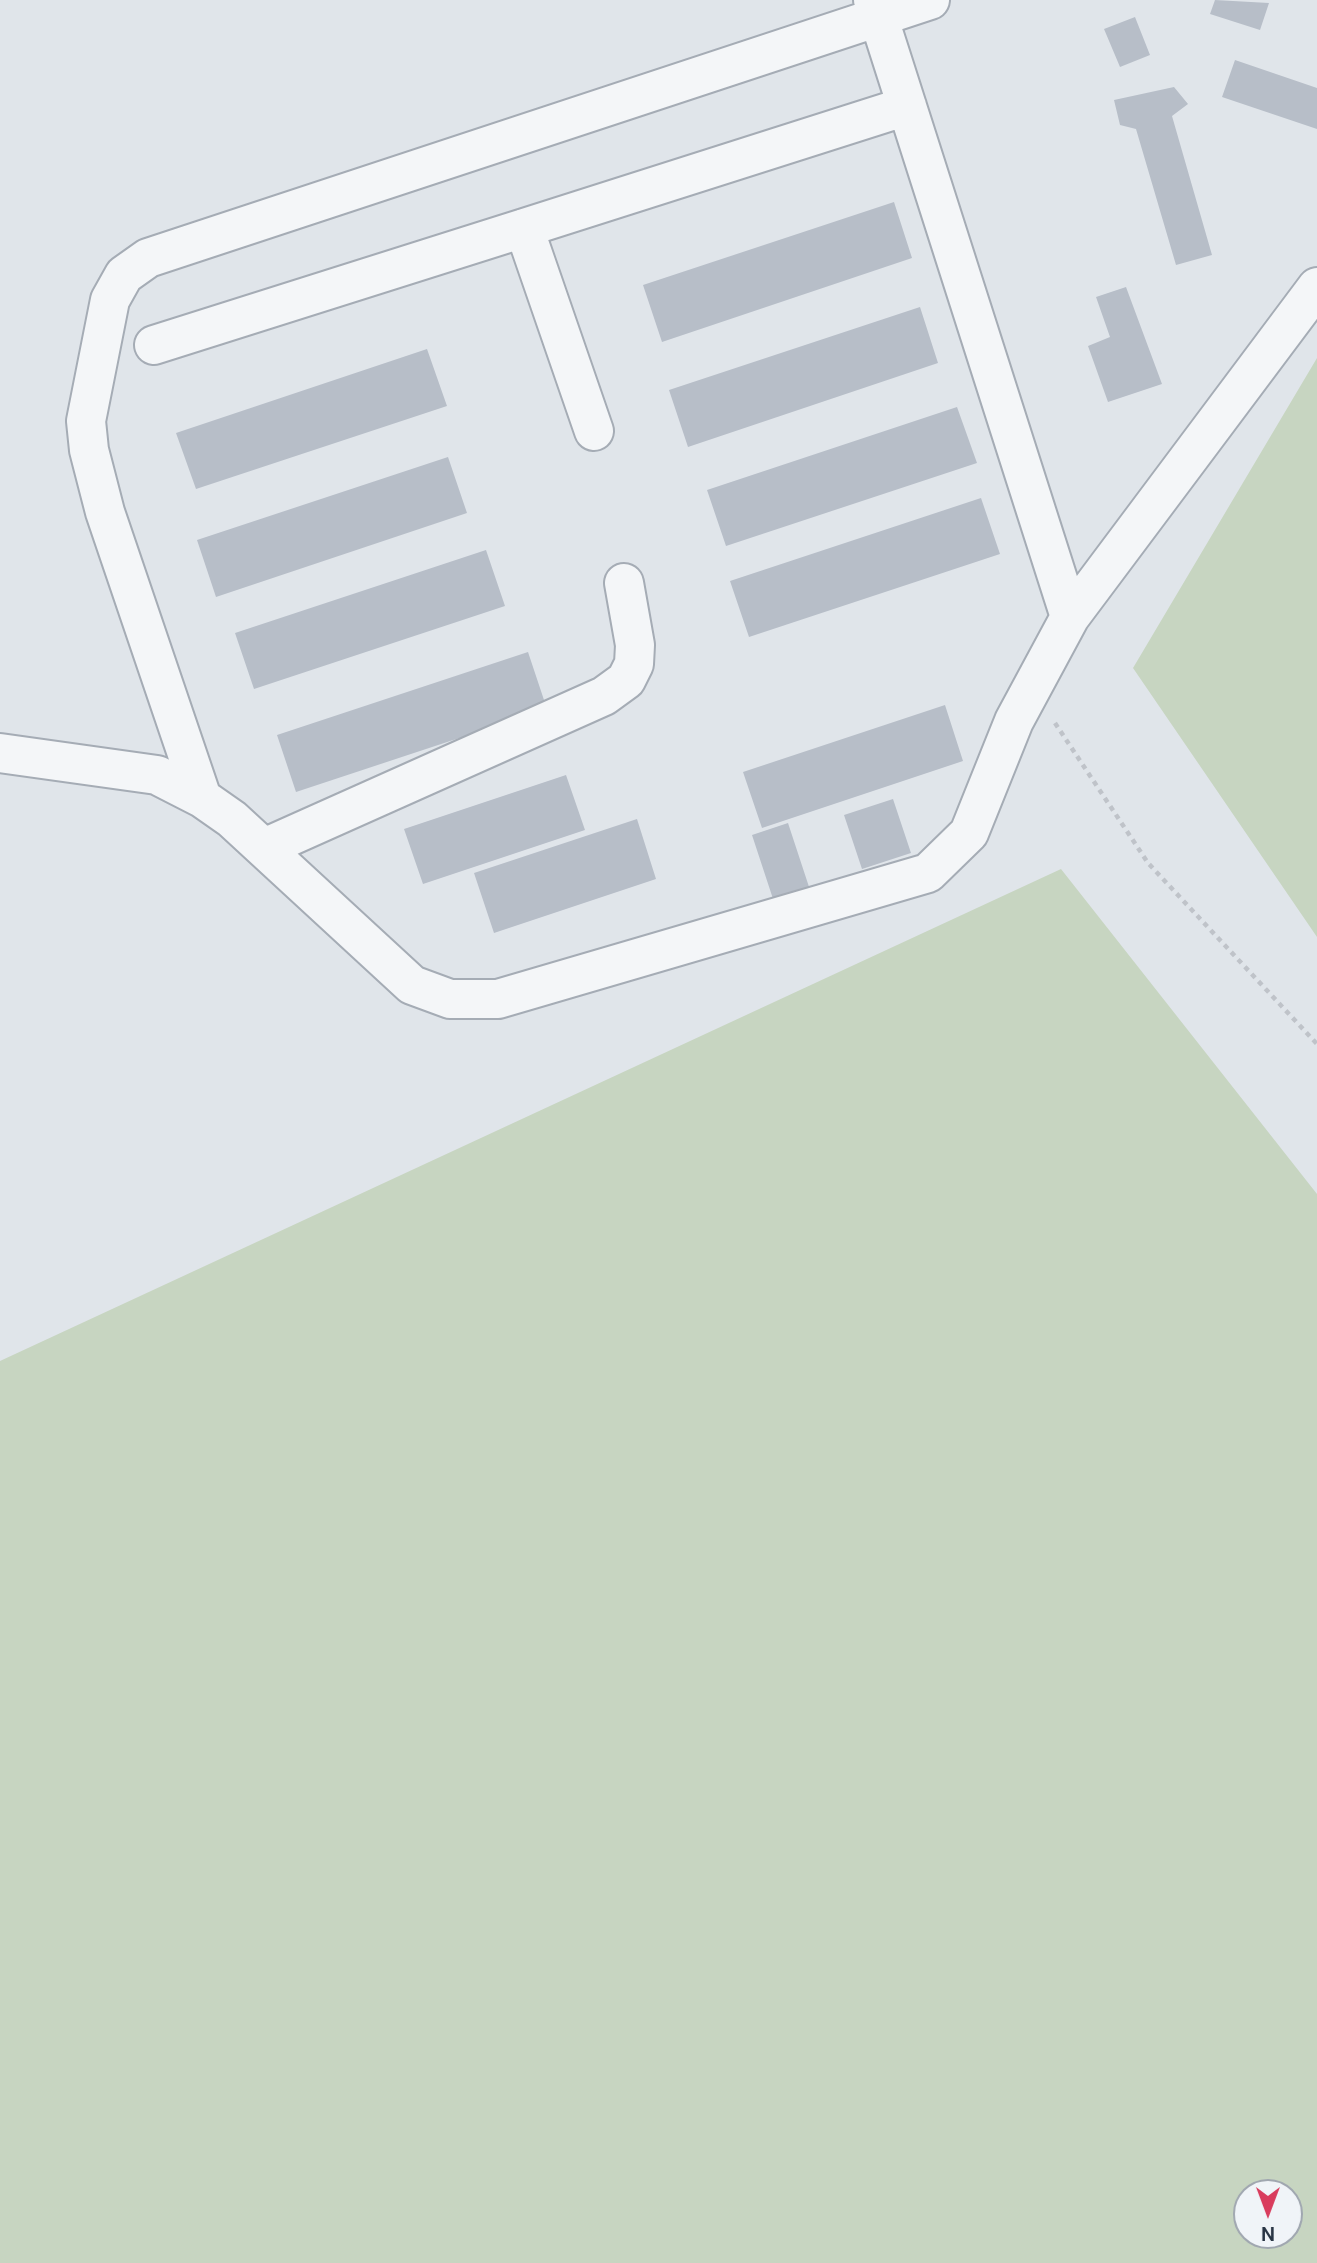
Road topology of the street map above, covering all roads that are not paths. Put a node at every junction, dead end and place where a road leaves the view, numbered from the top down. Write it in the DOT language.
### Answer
graph roads {
  1 [pos="930,0"];
  2 [pos="876,8"];
  3 [pos="907,106"];
  4 [pos="524,228"];
  5 [pos="1317,287"];
  6 [pos="154,345"];
  7 [pos="594,432"];
  8 [pos="624,583"];
  9 [pos="1070,617"];
  10 [pos="0,753"];
  11 [pos="202,798"];
  12 [pos="264,848"];
  1 -- 2 [label="lane"];
  2 -- 3 [label="lane"];
  2 -- 11 [label="lane"];
  3 -- 4 [label="lane"];
  3 -- 9 [label="lane"];
  4 -- 6 [label="lane"];
  4 -- 7 [label="lane"];
  5 -- 9 [label="lane"];
  8 -- 12 [label="lane"];
  9 -- 12 [label="lane"];
  10 -- 11 [label="lane"];
  11 -- 12 [label="lane"];
}
